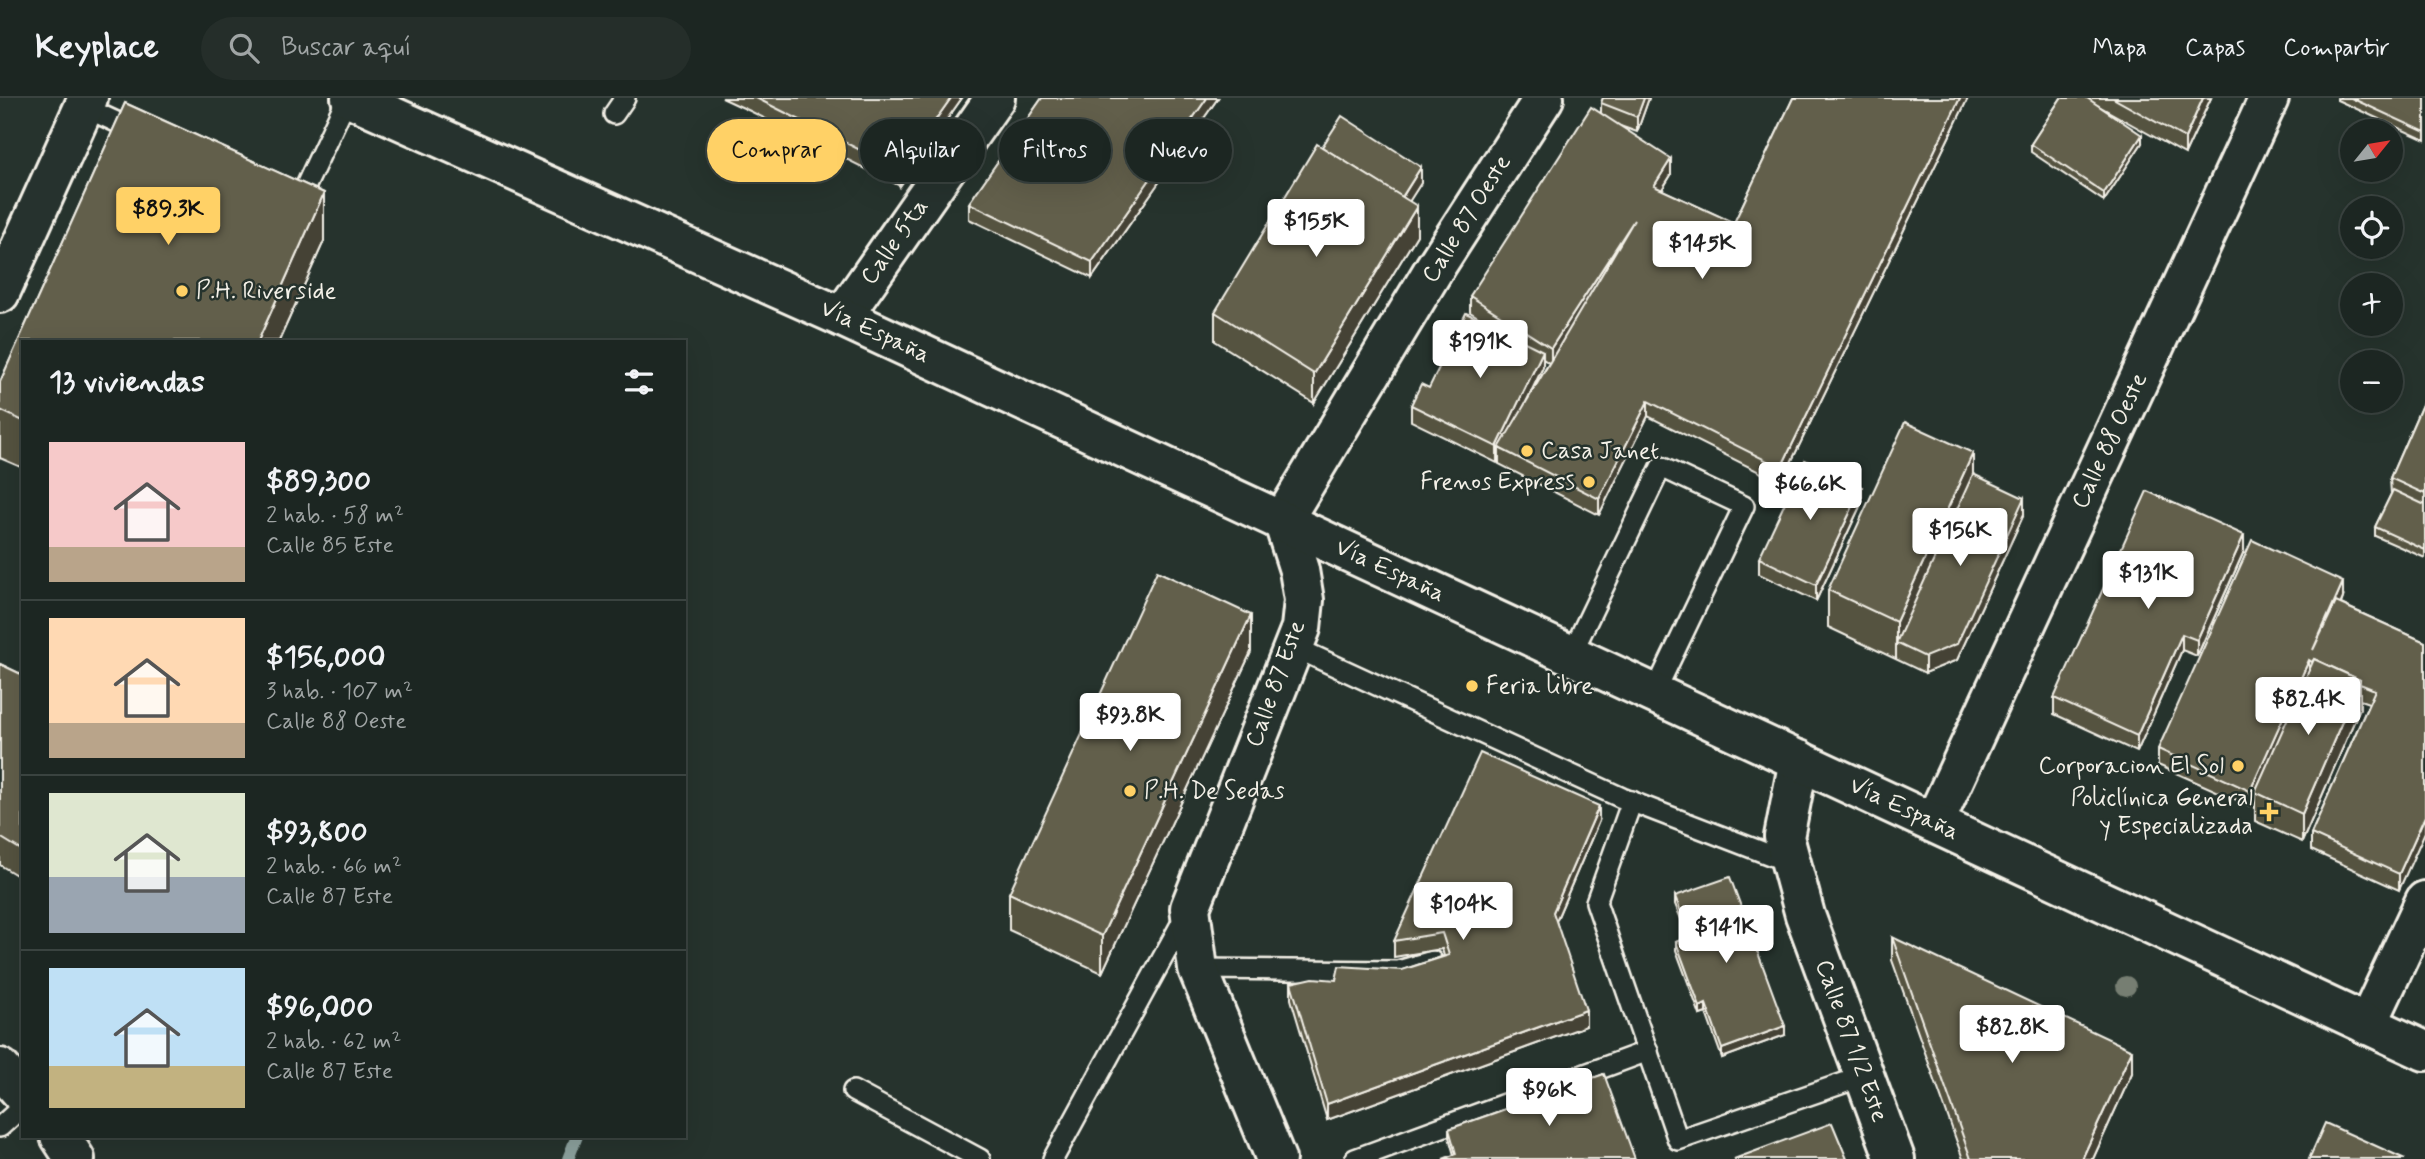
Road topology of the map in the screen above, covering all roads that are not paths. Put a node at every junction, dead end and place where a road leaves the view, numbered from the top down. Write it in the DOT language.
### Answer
graph roads {
  1 [pos="349,98"];
  2 [pos="995,98"];
  3 [pos="1544,98"];
  4 [pos="2269,98"];
  5 [pos="86,102"];
  6 [pos="159,142"];
  7 [pos="271,195"];
  8 [pos="0,293"];
  9 [pos="842,317"];
  10 [pos="1283,520"];
  11 [pos="1294,647"];
  12 [pos="1571,655"];
  13 [pos="1654,694"];
  14 [pos="1799,760"];
  15 [pos="1632,801"];
  16 [pos="1934,823"];
  17 [pos="1791,863"];
  18 [pos="2425,901"];
  19 [pos="1190,908"];
  20 [pos="1432,961"];
  21 [pos="1198,969"];
  22 [pos="2368,1024"];
  23 [pos="1648,1051"];
  24 [pos="2425,1051"];
  25 [pos="0,1068"];
  26 [pos="1864,1076"];
  27 [pos="853,1091"];
  28 [pos="21,1092"];
  29 [pos="21,1108"];
  30 [pos="0,1127"];
  31 [pos="61,1138"];
  32 [pos="75,1159"];
  33 [pos="980,1159"];
  34 [pos="1053,1159"];
  35 [pos="1276,1159"];
  36 [pos="1355,1159"];
  37 [pos="1895,1159"];
  1 -- 7 [label="lane"];
  1 -- 9 [label="street, Vía España"];
  2 -- 9 [label="street, Calle 5ta"];
  3 -- 10 [label="street, Calle 87 Oeste"];
  4 -- 16 [label="street, Calle 88 Oeste"];
  5 -- 6 [label="lane"];
  5 -- 8 [label="street"];
  9 -- 10 [label="street, Vía España"];
  10 -- 11 [label="street, Calle 87 Este"];
  10 -- 12 [label="street, Vía España"];
  11 -- 15 [label="lane"];
  11 -- 19 [label="street, Calle 87 Este"];
  12 -- 13 [label="street, Vía España"];
  12 -- 13 [label="lane"];
  13 -- 14 [label="street, Vía España"];
  14 -- 16 [label="street, Vía España"];
  14 -- 17 [label="street, Calle 87 1/2 Este"];
  15 -- 17 [label="lane"];
  15 -- 23 [label="lane"];
  16 -- 22 [label="street, Vía España"];
  17 -- 26 [label="street, Calle 87 1/2 Este"];
  18 -- 22 [label="street"];
  19 -- 21 [label="street, Calle 87 Este"];
  19 -- 34 [label="lane"];
  20 -- 21 [label="lane"];
  21 -- 35 [label="street, Calle 87 Este"];
  22 -- 24 [label="street, Vía España"];
  23 -- 26 [label="lane"];
  23 -- 36 [label="lane"];
  25 -- 28 [label="street"];
  26 -- 37 [label="street, Calle 87 1/2 Este"];
  27 -- 33 [label="lane"];
  29 -- 30 [label="lane"];
  31 -- 32 [label="street"];
}
